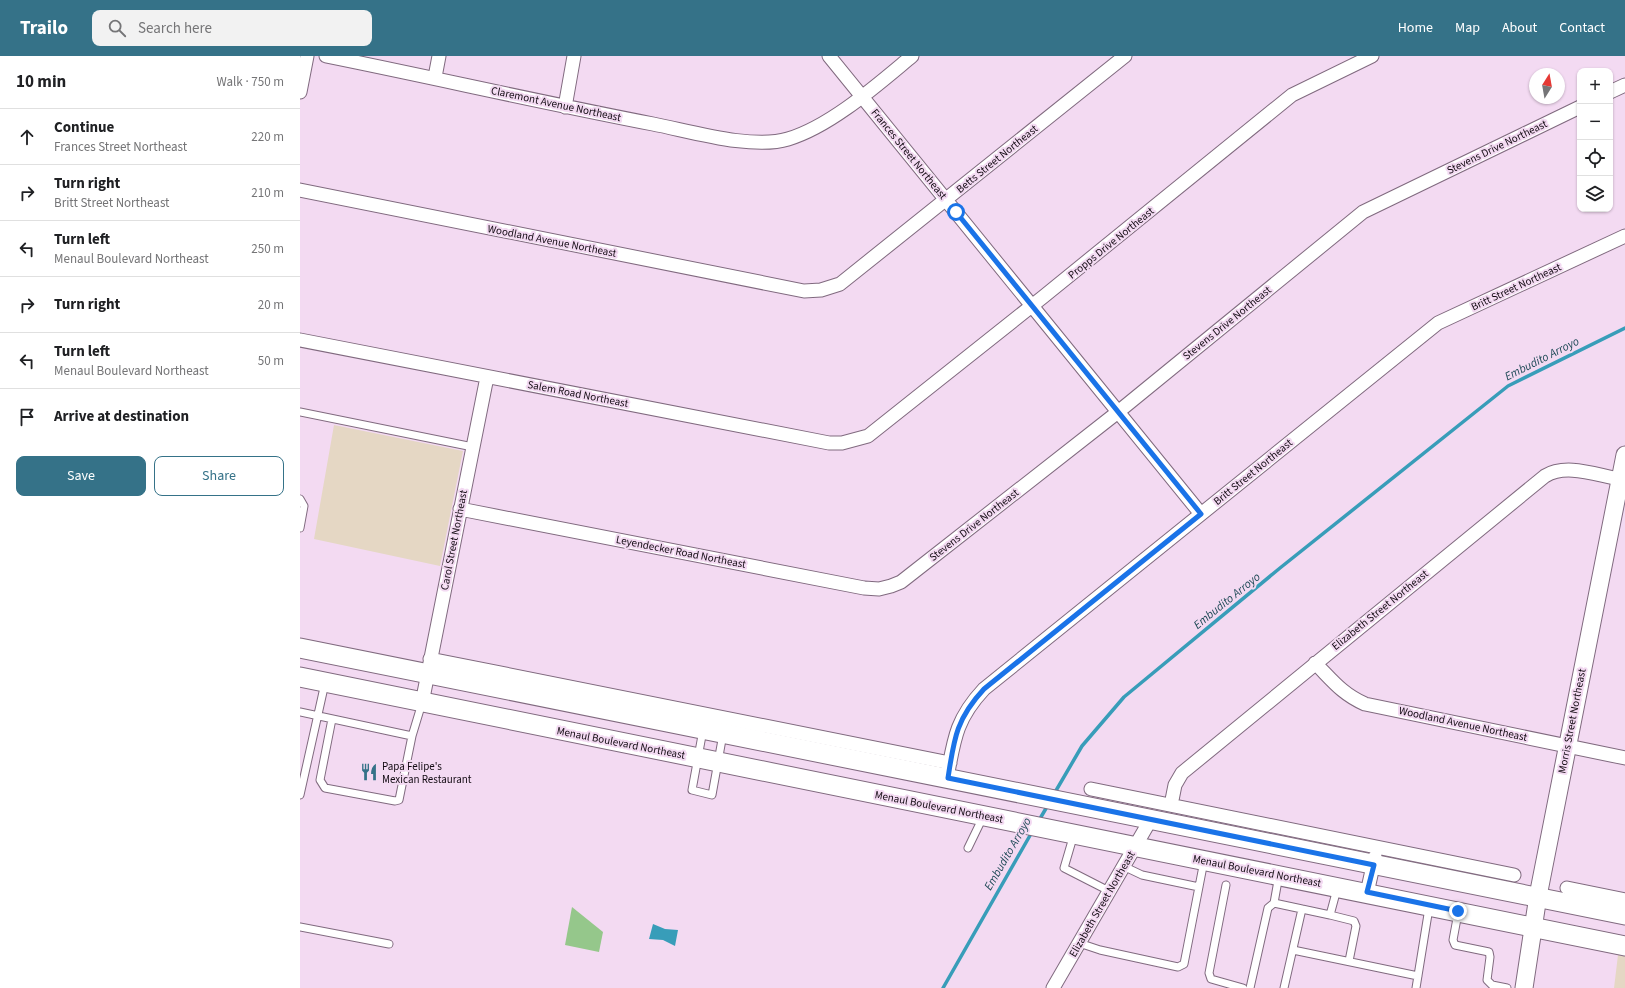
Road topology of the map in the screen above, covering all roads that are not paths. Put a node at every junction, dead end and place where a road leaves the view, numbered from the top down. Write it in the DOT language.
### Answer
graph roads {
  1 [pos="307,56"];
  2 [pos="326,56"];
  3 [pos="439,56"];
  4 [pos="574,56"];
  5 [pos="829,56"];
  6 [pos="912,56"];
  7 [pos="1125,56"];
  8 [pos="1372,56"];
  9 [pos="348,58"];
  10 [pos="435,77"];
  11 [pos="1625,85"];
  12 [pos="1613,91"];
  13 [pos="300,92"];
  14 [pos="862,97"];
  15 [pos="565,107"];
  16 [pos="1577,108"];
  17 [pos="300,190"];
  18 [pos="946,200"];
  19 [pos="1625,236"];
  20 [pos="804,291"];
  21 [pos="1032,306"];
  22 [pos="300,340"];
  23 [pos="487,377"];
  24 [pos="300,412"];
  25 [pos="1118,412"];
  26 [pos="856,440"];
  27 [pos="473,447"];
  28 [pos="1625,455"];
  29 [pos="1620,479"];
  30 [pos="300,499"];
  31 [pos="460,509"];
  32 [pos="1201,514"];
  33 [pos="300,528"];
  34 [pos="901,582"];
  35 [pos="300,648"];
  36 [pos="1315,663"];
  37 [pos="429,667"];
  38 [pos="300,677"];
  39 [pos="325,683"];
  40 [pos="422,703"];
  41 [pos="300,712"];
  42 [pos="317,716"];
  43 [pos="332,719"];
  44 [pos="703,730"];
  45 [pos="723,734"];
  46 [pos="412,736"];
  47 [pos="1567,746"];
  48 [pos="698,758"];
  49 [pos="1625,758"];
  50 [pos="718,762"];
  51 [pos="949,771"];
  52 [pos="1091,788"];
  53 [pos="300,795"];
  54 [pos="1171,805"];
  55 [pos="984,816"];
  56 [pos="1151,819"];
  57 [pos="1074,834"];
  58 [pos="1135,846"];
  59 [pos="968,848"];
  60 [pos="1375,856"];
  61 [pos="1204,860"];
  62 [pos="1123,866"];
  63 [pos="1279,875"];
  64 [pos="1514,875"];
  65 [pos="1226,885"];
  66 [pos="1199,887"];
  67 [pos="1337,887"];
  68 [pos="1567,888"];
  69 [pos="1109,891"];
  70 [pos="1367,892"];
  71 [pos="1538,896"];
  72 [pos="1625,900"];
  73 [pos="1274,903"];
  74 [pos="1430,905"];
  75 [pos="1302,909"];
  76 [pos="1458,911"];
  77 [pos="1330,915"];
  78 [pos="1625,915"];
  79 [pos="1534,926"];
  80 [pos="300,927"];
  81 [pos="1079,943"];
  82 [pos="389,944"];
  83 [pos="1625,946"];
  84 [pos="1293,950"];
  85 [pos="1349,961"];
  86 [pos="1418,976"];
  87 [pos="1053,988"];
  88 [pos="1243,988"];
  89 [pos="1250,988"];
  90 [pos="1284,988"];
  91 [pos="1416,988"];
  92 [pos="1507,988"];
  93 [pos="1524,988"];
  1 -- 13 [label="street"];
  2 -- 9 [label="street, Claremont Avenue Northeast"];
  3 -- 10 [label="street"];
  4 -- 15 [label="street"];
  5 -- 14 [label="street, Frances Street Northeast"];
  6 -- 14 [label="street, Claremont Avenue Northeast"];
  7 -- 18 [label="street, Betts Street Northeast"];
  8 -- 21 [label="street, Propps Drive Northeast"];
  9 -- 10 [label="street, Claremont Avenue Northeast"];
  10 -- 15 [label="street, Claremont Avenue Northeast"];
  11 -- 12 [label="street"];
  14 -- 15 [label="street, Claremont Avenue Northeast"];
  14 -- 18 [label="street, Frances Street Northeast"];
  16 -- 25 [label="street, Stevens Drive Northeast"];
  17 -- 20 [label="street, Woodland Avenue Northeast"];
  18 -- 20 [label="street, Betts Street Northeast"];
  18 -- 21 [label="street, Frances Street Northeast"];
  19 -- 32 [label="street, Britt Street Northeast"];
  21 -- 25 [label="street, Frances Street Northeast"];
  21 -- 26 [label="street, Propps Drive Northeast"];
  22 -- 23 [label="street, Salem Road Northeast"];
  23 -- 26 [label="street, Salem Road Northeast"];
  23 -- 27 [label="street, Carol Street Northeast"];
  24 -- 27 [label="lane"];
  25 -- 32 [label="street, Frances Street Northeast"];
  25 -- 34 [label="street, Stevens Drive Northeast"];
  27 -- 31 [label="street, Carol Street Northeast"];
  28 -- 29 [label="street, Morris Street Northeast"];
  29 -- 36 [label="street, Elizabeth Street Northeast"];
  29 -- 47 [label="street, Morris Street Northeast"];
  30 -- 33 [label="lane"];
  31 -- 34 [label="street, Leyendecker Road Northeast"];
  31 -- 37 [label="street, Carol Street Northeast"];
  32 -- 51 [label="street, Britt Street Northeast"];
  35 -- 37 [label="main road"];
  36 -- 47 [label="street, Woodland Avenue Northeast"];
  36 -- 54 [label="street, Elizabeth Street Northeast"];
  37 -- 40 [label="street, Carol Street Northeast"];
  37 -- 44 [label="main road"];
  37 -- 51 [label="street"];
  38 -- 39 [label="main road, Menaul Boulevard Northeast"];
  39 -- 40 [label="main road, Menaul Boulevard Northeast"];
  39 -- 42 [label="lane"];
  40 -- 46 [label="lane"];
  40 -- 48 [label="main road, Menaul Boulevard Northeast"];
  41 -- 42 [label="lane"];
  42 -- 43 [label="lane"];
  42 -- 53 [label="lane"];
  43 -- 46 [label="lane"];
  43 -- 46 [label="lane"];
  44 -- 45 [label="main road"];
  44 -- 48 [label="lane"];
  45 -- 50 [label="lane"];
  45 -- 51 [label="main road"];
  47 -- 49 [label="street, Woodland Avenue Northeast"];
  47 -- 71 [label="street, Morris Street Northeast"];
  48 -- 50 [label="main road, Menaul Boulevard Northeast"];
  48 -- 50 [label="lane"];
  50 -- 55 [label="main road, Menaul Boulevard Northeast"];
  51 -- 56 [label="main road"];
  52 -- 54 [label="street"];
  54 -- 60 [label="street"];
  55 -- 57 [label="main road, Menaul Boulevard Northeast"];
  55 -- 59 [label="lane"];
  56 -- 58 [label="street, Elizabeth Street Northeast"];
  56 -- 60 [label="main road"];
  57 -- 58 [label="main road, Menaul Boulevard Northeast"];
  57 -- 69 [label="lane"];
  58 -- 61 [label="main road, Menaul Boulevard Northeast"];
  58 -- 62 [label="street, Elizabeth Street Northeast"];
  60 -- 64 [label="street"];
  60 -- 70 [label="street"];
  60 -- 71 [label="main road"];
  61 -- 63 [label="main road, Menaul Boulevard Northeast"];
  61 -- 66 [label="lane"];
  62 -- 66 [label="lane"];
  62 -- 69 [label="street, Elizabeth Street Northeast"];
  63 -- 67 [label="main road, Menaul Boulevard Northeast"];
  63 -- 73 [label="lane"];
  65 -- 88 [label="lane"];
  66 -- 81 [label="lane"];
  67 -- 70 [label="main road, Menaul Boulevard Northeast"];
  67 -- 77 [label="lane"];
  68 -- 72 [label="street"];
  69 -- 81 [label="street, Elizabeth Street Northeast"];
  70 -- 74 [label="main road, Menaul Boulevard Northeast"];
  71 -- 78 [label="main road"];
  71 -- 79 [label="street, Morris Street Northeast"];
  73 -- 75 [label="lane"];
  73 -- 89 [label="lane"];
  74 -- 76 [label="main road, Menaul Boulevard Northeast"];
  74 -- 86 [label="lane"];
  75 -- 77 [label="lane"];
  75 -- 84 [label="lane"];
  76 -- 79 [label="main road, Menaul Boulevard Northeast"];
  76 -- 92 [label="lane"];
  77 -- 85 [label="lane"];
  79 -- 83 [label="main road, Menaul Boulevard Northeast"];
  79 -- 93 [label="street, Morris Street Northeast"];
  80 -- 82 [label="lane"];
  81 -- 87 [label="street, Elizabeth Street Northeast"];
  84 -- 85 [label="lane"];
  84 -- 90 [label="lane"];
  85 -- 86 [label="lane"];
  86 -- 91 [label="lane"];
}
